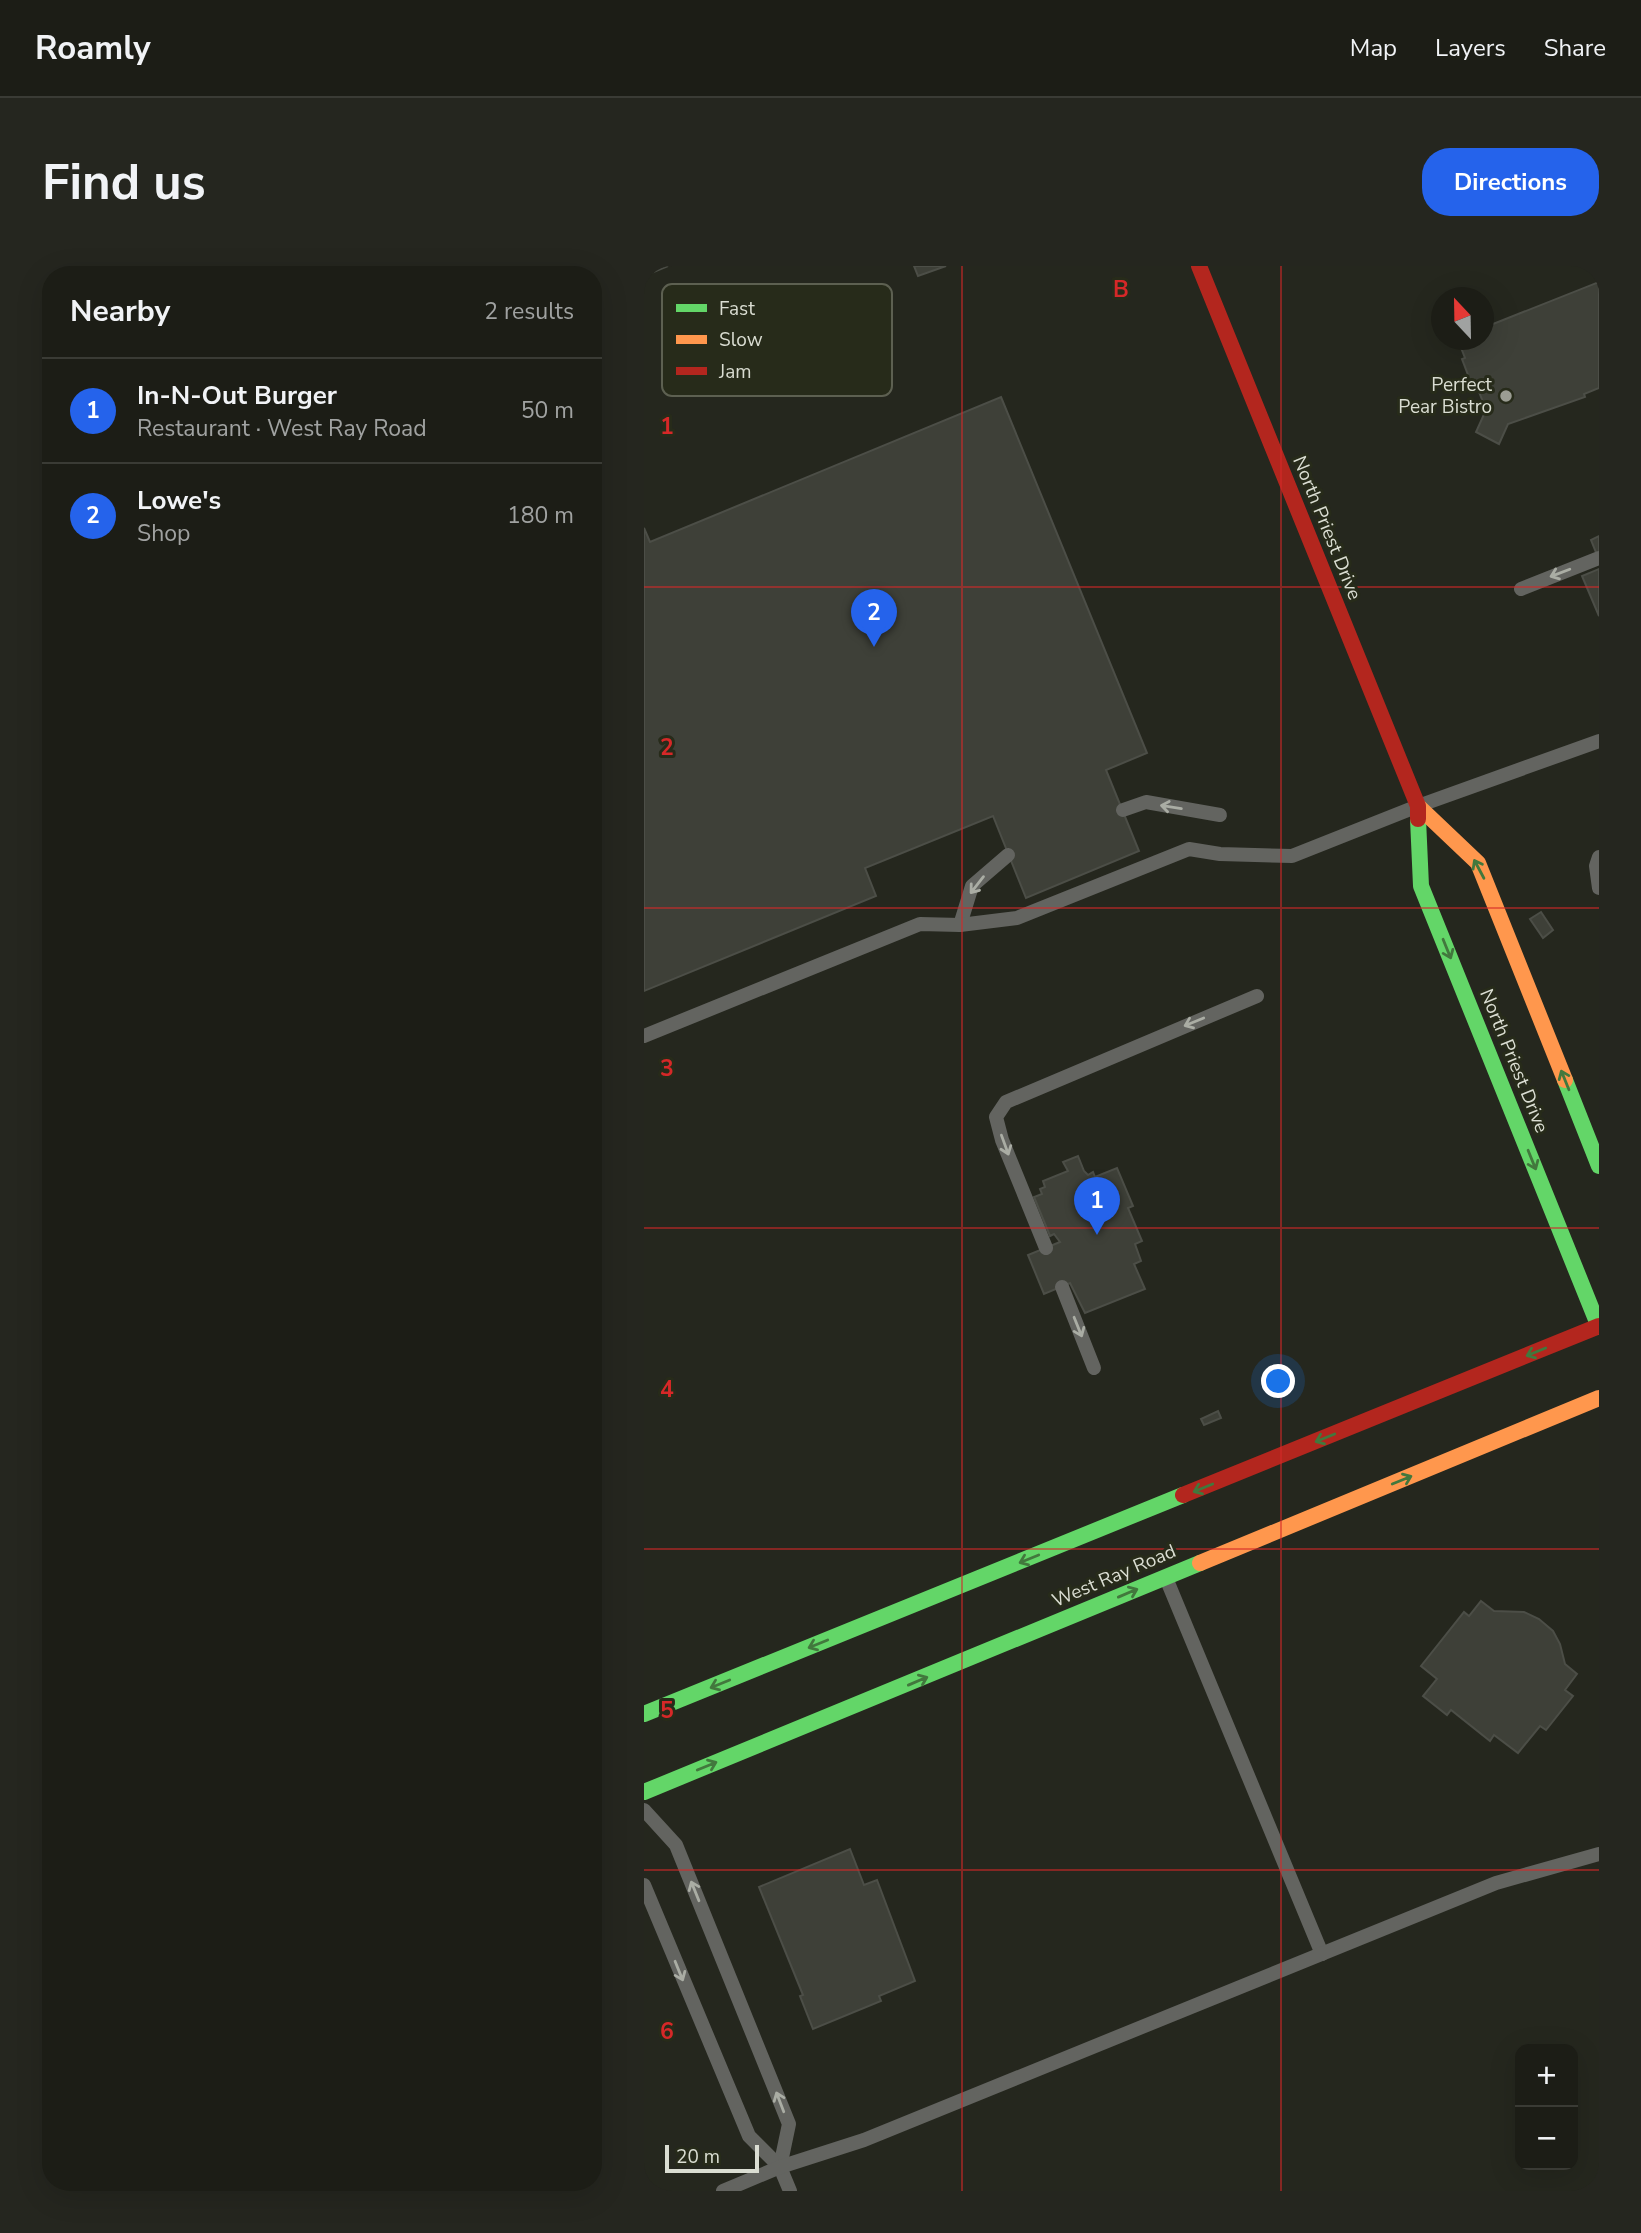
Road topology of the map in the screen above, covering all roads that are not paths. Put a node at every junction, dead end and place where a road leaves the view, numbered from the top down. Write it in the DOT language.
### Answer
graph roads {
  1 [pos="1199,266"];
  2 [pos="1599,558"];
  3 [pos="1521,589"];
  4 [pos="1599,741"];
  5 [pos="1418,806"];
  6 [pos="1123,810"];
  7 [pos="1220,815"];
  8 [pos="1008,855"];
  9 [pos="1599,857"];
  10 [pos="1599,888"];
  11 [pos="960,925"];
  12 [pos="1257,996"];
  13 [pos="644,1036"];
  14 [pos="1599,1166"];
  15 [pos="1046,1248"];
  16 [pos="1062,1287"];
  17 [pos="1599,1326"];
  18 [pos="1094,1368"];
  19 [pos="1599,1398"];
  20 [pos="1165,1577"];
  21 [pos="644,1714"];
  22 [pos="644,1792"];
  23 [pos="644,1810"];
  24 [pos="1599,1854"];
  25 [pos="644,1885"];
  26 [pos="1322,1954"];
  27 [pos="780,2167"];
  28 [pos="723,2191"];
  29 [pos="790,2191"];
  1 -- 5 [label="main road, North Priest Drive"];
  2 -- 3 [label="lane, one-way"];
  4 -- 5 [label="lane"];
  5 -- 11 [label="lane"];
  14 -- 5 [label="main road, North Priest Drive, one-way"];
  5 -- 17 [label="main road, North Priest Drive, one-way"];
  7 -- 6 [label="lane, one-way"];
  8 -- 11 [label="lane, one-way"];
  9 -- 10 [label="lane"];
  11 -- 13 [label="lane"];
  12 -- 15 [label="lane, one-way"];
  16 -- 18 [label="lane, one-way"];
  17 -- 21 [label="main road, one-way"];
  20 -- 19 [label="main road, West Ray Road, one-way"];
  22 -- 20 [label="main road, West Ray Road, one-way"];
  20 -- 26 [label="lane"];
  27 -- 23 [label="lane, one-way"];
  24 -- 26 [label="lane"];
  25 -- 27 [label="lane, one-way"];
  26 -- 27 [label="lane"];
  27 -- 28 [label="lane"];
  27 -- 29 [label="lane"];
}
